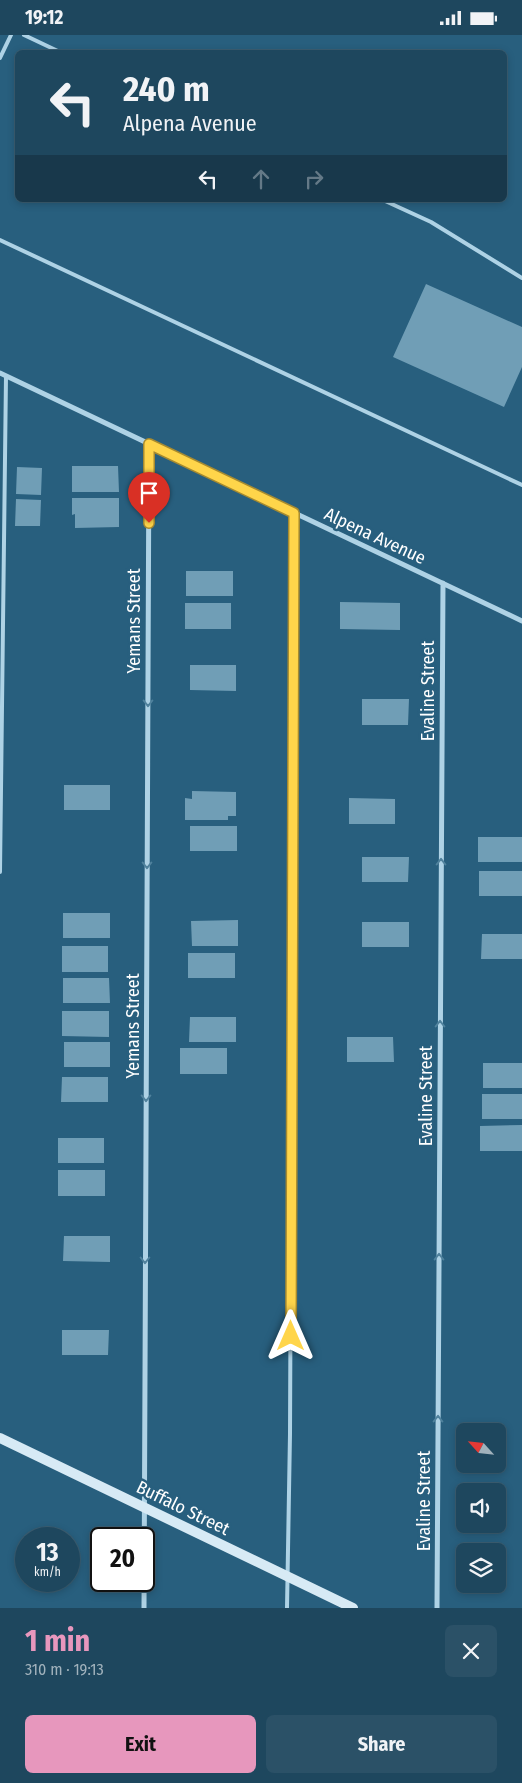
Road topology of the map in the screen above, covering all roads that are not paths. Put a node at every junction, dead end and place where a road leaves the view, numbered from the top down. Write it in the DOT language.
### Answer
graph roads {
  1 [pos="11,35"];
  2 [pos="24,35"];
  3 [pos="56,50"];
  4 [pos="0,58"];
  5 [pos="387,202"];
  6 [pos="0,240"];
  7 [pos="522,278"];
  8 [pos="3,374"];
  9 [pos="149,444"];
  10 [pos="522,485"];
  11 [pos="294,513"];
  12 [pos="442,583"];
  13 [pos="522,621"];
  14 [pos="0,872"];
  15 [pos="0,1438"];
  16 [pos="144,1508"];
  17 [pos="286,1576"];
  18 [pos="144,1608"];
  19 [pos="287,1608"];
  20 [pos="353,1608"];
  21 [pos="437,1608"];
  1 -- 4 [label="lane"];
  2 -- 3 [label="lane"];
  5 -- 7 [label="lane"];
  6 -- 10 [label="lane"];
  8 -- 9 [label="street, Alpena Avenue"];
  8 -- 14 [label="lane"];
  9 -- 11 [label="street, Alpena Avenue"];
  9 -- 16 [label="street, Yemans Street, one-way"];
  11 -- 12 [label="street, Alpena Avenue"];
  11 -- 17 [label="lane"];
  12 -- 13 [label="street, Alpena Avenue"];
  21 -- 12 [label="street, Evaline Street, one-way"];
  15 -- 16 [label="street, Buffalo Street"];
  16 -- 17 [label="street, Buffalo Street"];
  16 -- 18 [label="street, Yemans Street"];
  17 -- 19 [label="lane"];
  17 -- 20 [label="street, Buffalo Street"];
}
